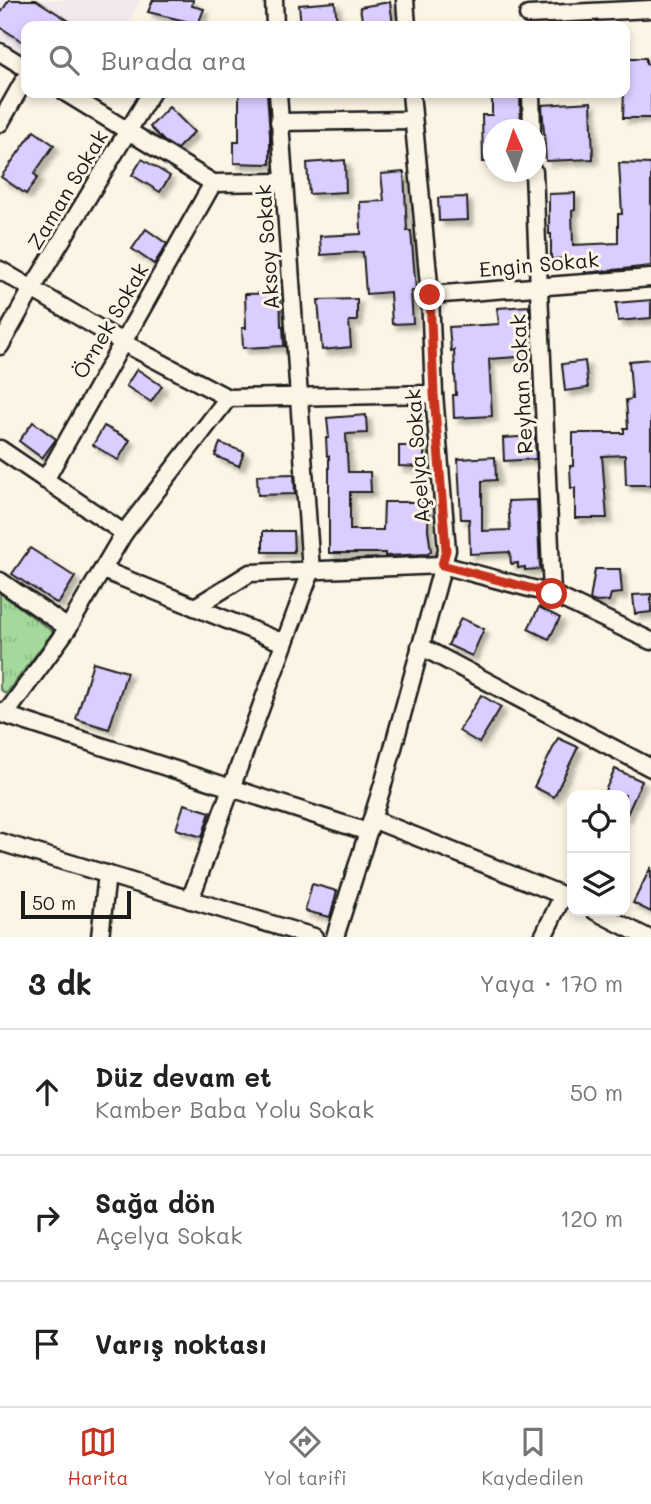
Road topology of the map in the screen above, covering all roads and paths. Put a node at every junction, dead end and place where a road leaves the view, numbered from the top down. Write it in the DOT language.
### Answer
graph roads {
  1 [pos="274,0"];
  2 [pos="405,0"];
  3 [pos="641,6"];
  4 [pos="528,14"];
  5 [pos="275,21"];
  6 [pos="407,21"];
  7 [pos="0,52"];
  8 [pos="21,65"];
  9 [pos="21,86"];
  10 [pos="74,98"];
  11 [pos="148,98"];
  12 [pos="278,98"];
  13 [pos="411,98"];
  14 [pos="531,98"];
  15 [pos="532,119"];
  16 [pos="413,120"];
  17 [pos="279,122"];
  18 [pos="0,123"];
  19 [pos="128,131"];
  20 [pos="284,182"];
  21 [pos="534,182"];
  22 [pos="213,183"];
  23 [pos="0,270"];
  24 [pos="651,278"];
  25 [pos="538,286"];
  26 [pos="32,289"];
  27 [pos="430,295"];
  28 [pos="122,342"];
  29 [pos="0,346"];
  30 [pos="434,394"];
  31 [pos="228,398"];
  32 [pos="300,398"];
  33 [pos="0,449"];
  34 [pos="45,480"];
  35 [pos="124,533"];
  36 [pos="442,565"];
  37 [pos="103,570"];
  38 [pos="311,571"];
  39 [pos="0,581"];
  40 [pos="552,594"];
  41 [pos="195,607"];
  42 [pos="68,628"];
  43 [pos="651,641"];
  44 [pos="284,643"];
  45 [pos="420,646"];
  46 [pos="3,713"];
  47 [pos="651,768"];
  48 [pos="231,789"];
  49 [pos="370,826"];
  50 [pos="0,842"];
  51 [pos="107,874"];
  52 [pos="567,897"];
  53 [pos="567,899"];
  54 [pos="190,900"];
  55 [pos="605,916"];
  56 [pos="100,937"];
  57 [pos="314,937"];
  58 [pos="335,937"];
  59 [pos="543,937"];
  60 [pos="646,937"];
  1 -- 5 [label="street"];
  2 -- 6 [label="street"];
  3 -- 4 [label="street"];
  7 -- 8 [label="street"];
  9 -- 18 [label="street"];
  10 -- 19 [label="street"];
  11 -- 19 [label="street, Zaman Sokak"];
  12 -- 17 [label="street, Aksoy Sokak"];
  13 -- 16 [label="street, Açelya Sokak"];
  14 -- 15 [label="street"];
  16 -- 17 [label="street"];
  16 -- 27 [label="street, Açelya Sokak"];
  17 -- 20 [label="street, Aksoy Sokak"];
  19 -- 22 [label="street"];
  19 -- 26 [label="street, Zaman Sokak"];
  20 -- 22 [label="street"];
  20 -- 32 [label="street, Aksoy Sokak"];
  21 -- 25 [label="street, Reyhan Sokak"];
  22 -- 28 [label="street, Örnek Sokak"];
  23 -- 26 [label="street"];
  24 -- 25 [label="street, Engin Sokak"];
  25 -- 27 [label="street, Engin Sokak"];
  25 -- 40 [label="street, Reyhan Sokak"];
  26 -- 28 [label="street"];
  26 -- 29 [label="street, Zaman Sokak"];
  27 -- 30 [label="street, Açelya Sokak"];
  28 -- 31 [label="street"];
  28 -- 34 [label="street, Örnek Sokak"];
  30 -- 32 [label="street"];
  30 -- 36 [label="street, Açelya Sokak"];
  31 -- 32 [label="street"];
  31 -- 35 [label="street"];
  32 -- 38 [label="street, Aksoy Sokak"];
  33 -- 34 [label="street"];
  34 -- 35 [label="street"];
  35 -- 37 [label="street"];
  36 -- 38 [label="street"];
  36 -- 40 [label="street"];
  36 -- 45 [label="street, Açelya Sokak"];
  37 -- 41 [label="street"];
  37 -- 42 [label="street"];
  38 -- 41 [label="street"];
  38 -- 44 [label="street"];
  39 -- 42 [label="street"];
  40 -- 43 [label="street"];
  41 -- 44 [label="street"];
  42 -- 46 [label="street"];
  44 -- 48 [label="street"];
  45 -- 47 [label="street"];
  45 -- 49 [label="street, Açelya Sokak"];
  46 -- 48 [label="street"];
  48 -- 49 [label="street"];
  48 -- 54 [label="street"];
  49 -- 52 [label="street"];
  49 -- 58 [label="street, Açelya Sokak"];
  50 -- 51 [label="street"];
  51 -- 54 [label="street"];
  51 -- 56 [label="street"];
  53 -- 59 [label="street"];
  54 -- 57 [label="street"];
  55 -- 60 [label="street"];
}
